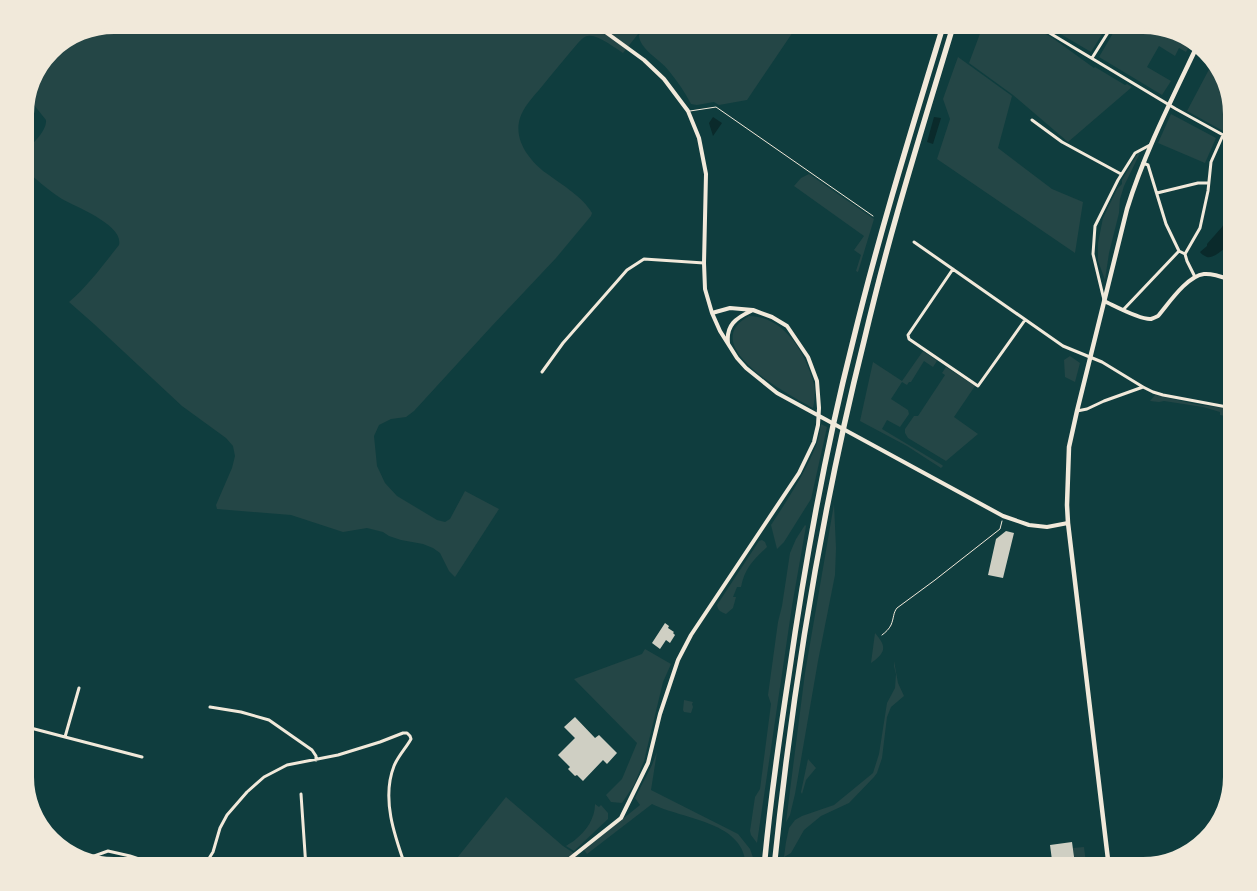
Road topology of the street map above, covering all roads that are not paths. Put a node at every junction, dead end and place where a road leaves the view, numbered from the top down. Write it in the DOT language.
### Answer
graph roads {
  1 [pos="605,31"];
  2 [pos="941,31"];
  3 [pos="951,31"];
  4 [pos="1048,31"];
  5 [pos="1108,31"];
  6 [pos="1195,50"];
  7 [pos="1092,58"];
  8 [pos="1169,104"];
  9 [pos="688,111"];
  10 [pos="1032,120"];
  11 [pos="1223,135"];
  12 [pos="1226,137"];
  13 [pos="1151,144"];
  14 [pos="1143,163"];
  15 [pos="1121,174"];
  16 [pos="1208,183"];
  17 [pos="1157,193"];
  18 [pos="873,216"];
  19 [pos="914,242"];
  20 [pos="1179,251"];
  21 [pos="1186,254"];
  22 [pos="704,264"];
  23 [pos="953,270"];
  24 [pos="1195,277"];
  25 [pos="1226,279"];
  26 [pos="1104,301"];
  27 [pos="753,310"];
  28 [pos="1122,310"];
  29 [pos="712,313"];
  30 [pos="1025,320"];
  31 [pos="729,345"];
  32 [pos="1090,358"];
  33 [pos="542,372"];
  34 [pos="1143,387"];
  35 [pos="1226,406"];
  36 [pos="1077,411"];
  37 [pos="1068,523"];
  38 [pos="79,688"];
  39 [pos="210,707"];
  40 [pos="31,728"];
  41 [pos="65,737"];
  42 [pos="142,758"];
  43 [pos="316,760"];
  44 [pos="302,794"];
  45 [pos="93,856"];
  46 [pos="142,860"];
  47 [pos="208,860"];
  48 [pos="306,860"];
  49 [pos="403,860"];
  50 [pos="568,860"];
  51 [pos="765,860"];
  52 [pos="775,860"];
  53 [pos="1108,860"];
  1 -- 9 [label="street"];
  2 -- 51 [label="highway"];
  3 -- 52 [label="highway"];
  4 -- 7 [label="street"];
  5 -- 7 [label="street"];
  6 -- 8 [label="main road"];
  7 -- 8 [label="street"];
  8 -- 11 [label="street"];
  8 -- 13 [label="main road"];
  9 -- 18 [label="lane"];
  9 -- 22 [label="street"];
  10 -- 15 [label="street"];
  11 -- 12 [label="street"];
  11 -- 16 [label="street"];
  13 -- 14 [label="main road"];
  13 -- 15 [label="street"];
  14 -- 17 [label="street"];
  14 -- 26 [label="main road"];
  15 -- 26 [label="street"];
  16 -- 17 [label="street"];
  16 -- 21 [label="street"];
  17 -- 20 [label="street"];
  19 -- 23 [label="street"];
  20 -- 21 [label="street"];
  20 -- 28 [label="street"];
  21 -- 24 [label="street"];
  22 -- 29 [label="street"];
  22 -- 33 [label="street"];
  23 -- 30 [label="street"];
  23 -- 30 [label="street"];
  24 -- 25 [label="street"];
  24 -- 28 [label="street"];
  26 -- 28 [label="street"];
  26 -- 32 [label="main road"];
  27 -- 29 [label="street"];
  27 -- 31 [label="street"];
  27 -- 50 [label="street"];
  29 -- 31 [label="street"];
  30 -- 32 [label="street"];
  31 -- 37 [label="street"];
  32 -- 34 [label="street"];
  32 -- 36 [label="main road"];
  34 -- 35 [label="street"];
  34 -- 36 [label="street"];
  36 -- 37 [label="main road"];
  37 -- 53 [label="main road"];
  38 -- 41 [label="street"];
  39 -- 43 [label="street"];
  40 -- 41 [label="street"];
  41 -- 42 [label="street"];
  43 -- 47 [label="street"];
  43 -- 49 [label="street"];
  44 -- 48 [label="street"];
  45 -- 46 [label="street"];
}
